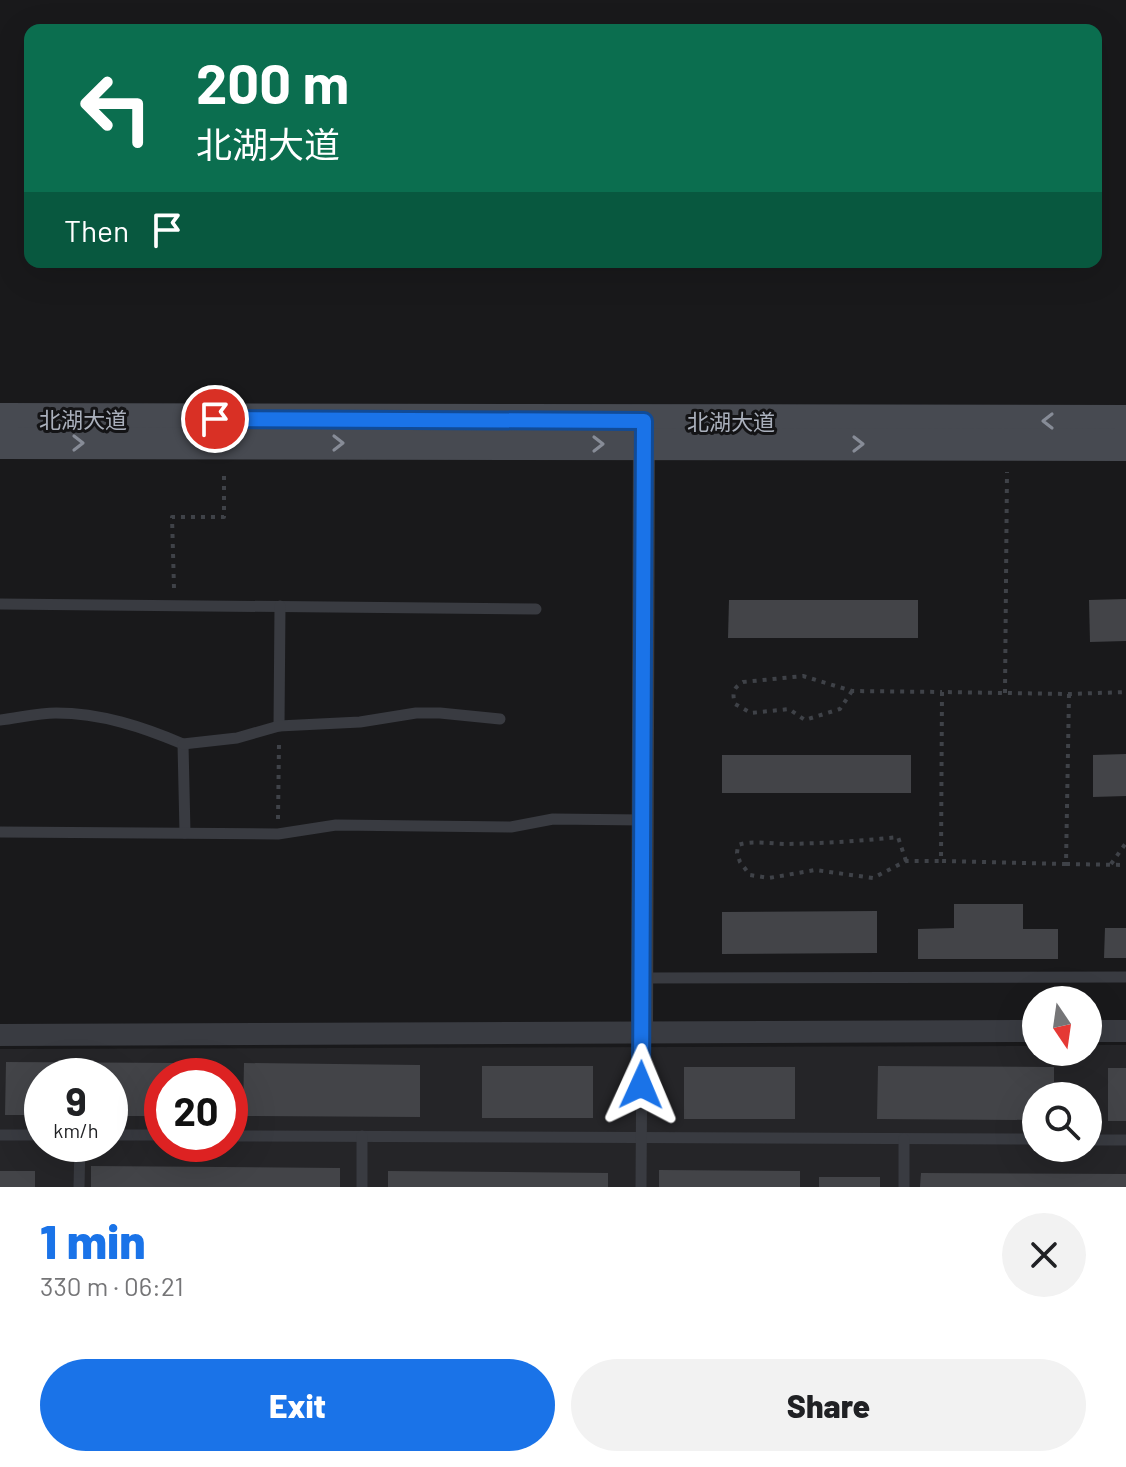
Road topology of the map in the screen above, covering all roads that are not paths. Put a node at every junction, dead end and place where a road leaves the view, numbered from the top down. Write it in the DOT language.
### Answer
graph roads {
  1 [pos="0,419"];
  2 [pos="1126,421"];
  3 [pos="644,432"];
  4 [pos="0,443"];
  5 [pos="1126,445"];
  6 [pos="0,604"];
  7 [pos="280,606"];
  8 [pos="536,609"];
  9 [pos="500,719"];
  10 [pos="0,720"];
  11 [pos="279,726"];
  12 [pos="183,744"];
  13 [pos="643,820"];
  14 [pos="0,832"];
  15 [pos="185,833"];
  16 [pos="1126,977"];
  17 [pos="642,978"];
  18 [pos="1022,1031"];
  19 [pos="1102,1031"];
  20 [pos="1126,1031"];
  21 [pos="642,1033"];
  22 [pos="0,1035"];
  23 [pos="0,1135"];
  24 [pos="24,1135"];
  25 [pos="248,1136"];
  26 [pos="362,1136"];
  27 [pos="640,1138"];
  28 [pos="904,1139"];
  29 [pos="1022,1139"];
  30 [pos="1102,1140"];
  31 [pos="1126,1140"];
  32 [pos="80,1162"];
  33 [pos="79,1187"];
  34 [pos="362,1187"];
  35 [pos="641,1187"];
  36 [pos="904,1187"];
  1 -- 3 [label="main road, 北湖大道"];
  2 -- 3 [label="main road, 北湖大道, one-way"];
  4 -- 3 [label="main road, 北湖大道, one-way"];
  3 -- 5 [label="main road, 北湖大道, one-way"];
  3 -- 13 [label="street"];
  6 -- 7 [label="lane"];
  7 -- 8 [label="lane"];
  7 -- 11 [label="lane"];
  9 -- 11 [label="lane"];
  10 -- 12 [label="lane"];
  11 -- 12 [label="lane"];
  12 -- 15 [label="lane"];
  13 -- 15 [label="lane"];
  13 -- 17 [label="street"];
  14 -- 15 [label="lane"];
  16 -- 17 [label="lane"];
  17 -- 21 [label="street"];
  18 -- 21 [label="street"];
  19 -- 20 [label="street"];
  21 -- 22 [label="street"];
  21 -- 27 [label="lane"];
  23 -- 24 [label="lane"];
  25 -- 26 [label="lane"];
  26 -- 27 [label="lane"];
  26 -- 34 [label="lane"];
  27 -- 28 [label="lane"];
  27 -- 35 [label="lane"];
  28 -- 29 [label="lane"];
  28 -- 36 [label="lane"];
  30 -- 31 [label="lane"];
  32 -- 33 [label="lane"];
}
